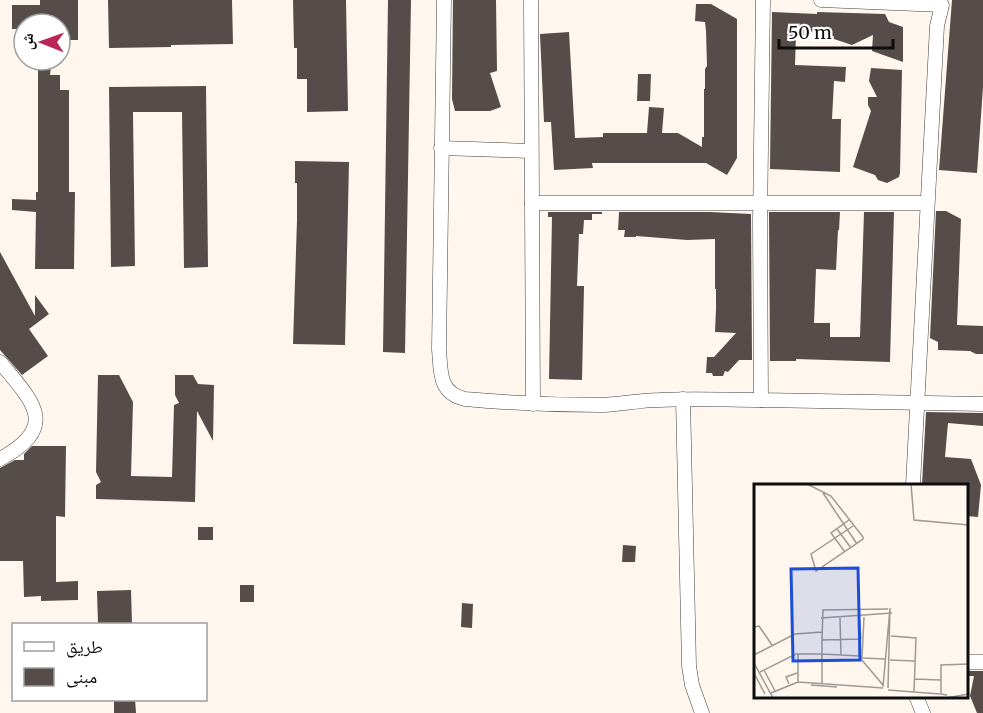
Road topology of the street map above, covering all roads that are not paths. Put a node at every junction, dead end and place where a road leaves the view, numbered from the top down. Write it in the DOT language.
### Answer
graph roads {
  1 [pos="444,0"];
  2 [pos="531,0"];
  3 [pos="763,0"];
  4 [pos="821,0"];
  5 [pos="943,2"];
  6 [pos="441,148"];
  7 [pos="531,151"];
  8 [pos="532,203"];
  9 [pos="927,203"];
  10 [pos="761,204"];
  11 [pos="0,362"];
  12 [pos="682,399"];
  13 [pos="761,400"];
  14 [pos="917,403"];
  15 [pos="533,404"];
  16 [pos="983,404"];
  17 [pos="0,459"];
  18 [pos="913,484"];
  19 [pos="917,698"];
  20 [pos="702,713"];
  21 [pos="923,713"];
  1 -- 6 [label="street"];
  2 -- 7 [label="street"];
  3 -- 10 [label="street"];
  4 -- 5 [label="street"];
  5 -- 9 [label="street"];
  6 -- 7 [label="street"];
  6 -- 15 [label="street"];
  7 -- 8 [label="street"];
  8 -- 10 [label="street"];
  8 -- 15 [label="street"];
  9 -- 10 [label="street"];
  9 -- 14 [label="street"];
  10 -- 13 [label="street"];
  11 -- 17 [label="street"];
  12 -- 13 [label="street"];
  12 -- 15 [label="street"];
  12 -- 20 [label="street"];
  13 -- 14 [label="street"];
  14 -- 16 [label="street"];
  14 -- 18 [label="street"];
  19 -- 21 [label="street"];
}
